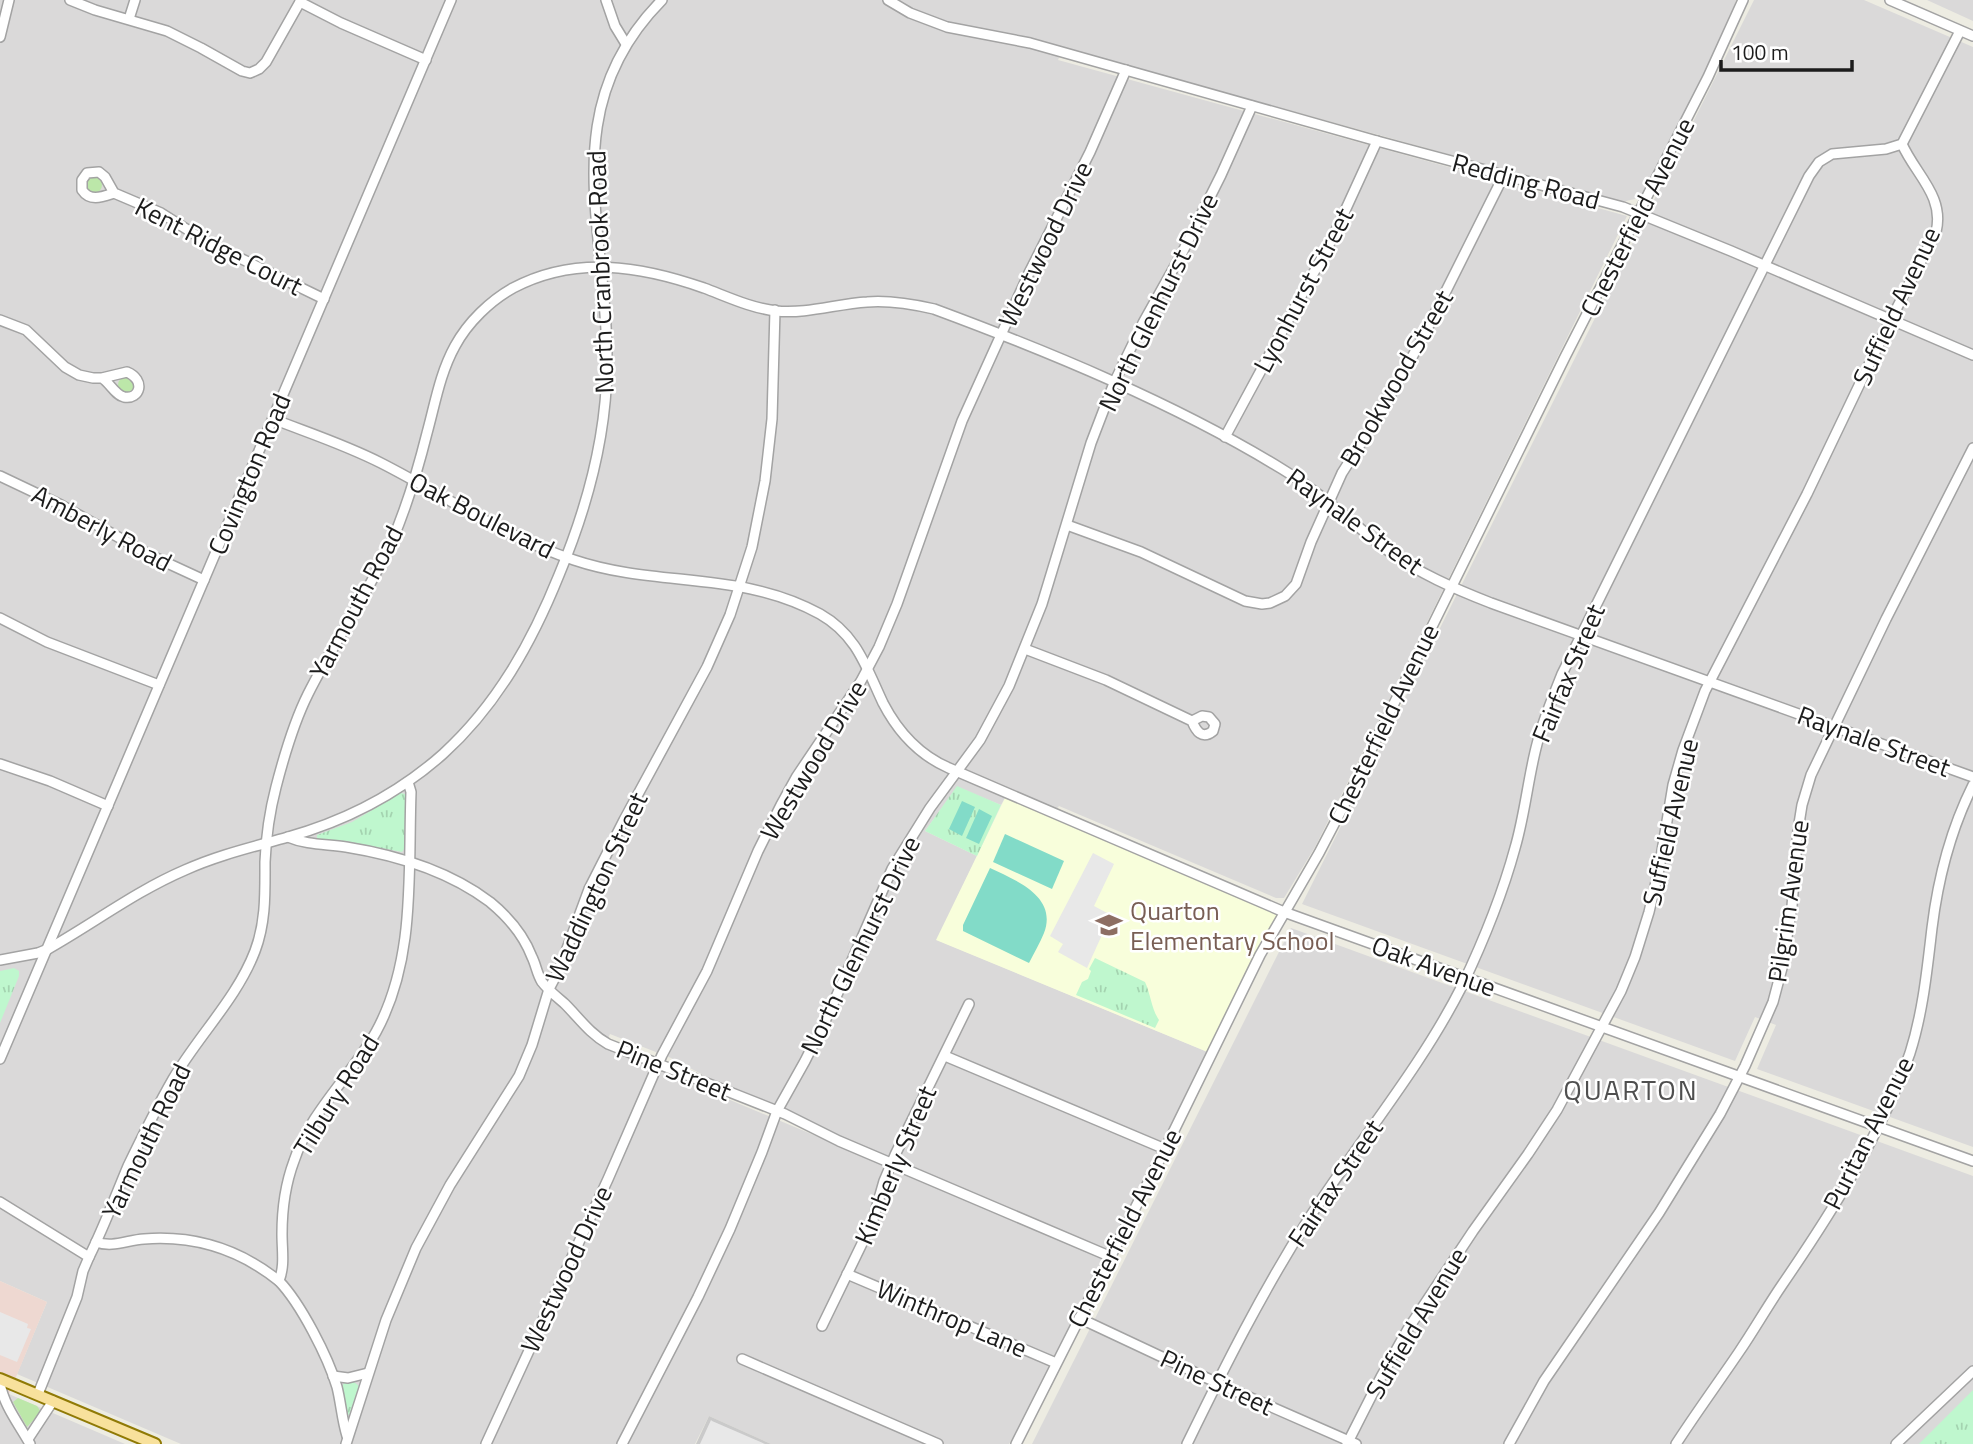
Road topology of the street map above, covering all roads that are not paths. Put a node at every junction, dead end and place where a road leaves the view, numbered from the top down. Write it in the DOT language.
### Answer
graph roads {
  1 [pos="9,0"];
  2 [pos="70,0"];
  3 [pos="135,0"];
  4 [pos="452,0"];
  5 [pos="606,0"];
  6 [pos="662,0"];
  7 [pos="888,0"];
  8 [pos="1743,0"];
  9 [pos="1890,0"];
  10 [pos="300,1"];
  11 [pos="129,19"];
  12 [pos="1960,30"];
  13 [pos="1973,36"];
  14 [pos="0,37"];
  15 [pos="626,44"];
  16 [pos="426,60"];
  17 [pos="1126,70"];
  18 [pos="1252,106"];
  19 [pos="1377,141"];
  20 [pos="1902,144"];
  21 [pos="1504,175"];
  22 [pos="114,193"];
  23 [pos="1637,212"];
  24 [pos="1765,266"];
  25 [pos="601,267"];
  26 [pos="324,299"];
  27 [pos="775,310"];
  28 [pos="944,313"];
  29 [pos="0,320"];
  30 [pos="1890,320"];
  31 [pos="1000,335"];
  32 [pos="1973,355"];
  33 [pos="102,378"];
  34 [pos="1114,383"];
  35 [pos="273,419"];
  36 [pos="1225,437"];
  37 [pos="1973,448"];
  38 [pos="0,476"];
  39 [pos="414,480"];
  40 [pos="1328,502"];
  41 [pos="1067,525"];
  42 [pos="567,558"];
  43 [pos="204,580"];
  44 [pos="741,586"];
  45 [pos="1451,587"];
  46 [pos="0,618"];
  47 [pos="1581,635"];
  48 [pos="1025,649"];
  49 [pos="867,668"];
  50 [pos="1710,681"];
  51 [pos="159,685"];
  52 [pos="1192,720"];
  53 [pos="1834,726"];
  54 [pos="0,764"];
  55 [pos="957,771"];
  56 [pos="1973,776"];
  57 [pos="408,782"];
  58 [pos="1973,785"];
  59 [pos="108,806"];
  60 [pos="288,837"];
  61 [pos="267,843"];
  62 [pos="408,862"];
  63 [pos="1284,912"];
  64 [pos="48,949"];
  65 [pos="0,960"];
  66 [pos="1466,977"];
  67 [pos="549,989"];
  68 [pos="969,1004"];
  69 [pos="1603,1027"];
  70 [pos="945,1056"];
  71 [pos="0,1059"];
  72 [pos="658,1063"];
  73 [pos="1740,1077"];
  74 [pos="777,1111"];
  75 [pos="1877,1126"];
  76 [pos="1165,1149"];
  77 [pos="1973,1161"];
  78 [pos="891,1163"];
  79 [pos="0,1202"];
  80 [pos="96,1242"];
  81 [pos="1109,1256"];
  82 [pos="89,1257"];
  83 [pos="847,1274"];
  84 [pos="279,1281"];
  85 [pos="1079,1318"];
  86 [pos="822,1326"];
  87 [pos="742,1359"];
  88 [pos="1056,1363"];
  89 [pos="1973,1371"];
  90 [pos="368,1373"];
  91 [pos="332,1376"];
  92 [pos="0,1381"];
  93 [pos="1217,1383"];
  94 [pos="38,1394"];
  95 [pos="53,1401"];
  96 [pos="347,1440"];
  97 [pos="29,1442"];
  98 [pos="1351,1443"];
  99 [pos="155,1444"];
  100 [pos="486,1444"];
  101 [pos="622,1444"];
  102 [pos="938,1444"];
  103 [pos="1016,1444"];
  104 [pos="1187,1444"];
  105 [pos="1508,1444"];
  106 [pos="1676,1444"];
  107 [pos="1896,1444"];
  1 -- 14 [label="street"];
  2 -- 11 [label="street"];
  3 -- 11 [label="street"];
  4 -- 16 [label="street, Covington Road"];
  5 -- 15 [label="street"];
  6 -- 15 [label="street, North Cranbrook Road"];
  7 -- 17 [label="street, Redding Road"];
  8 -- 23 [label="street, Chesterfield Avenue"];
  9 -- 12 [label="street"];
  10 -- 11 [label="street"];
  10 -- 16 [label="street"];
  12 -- 13 [label="street"];
  12 -- 20 [label="street"];
  15 -- 25 [label="street, North Cranbrook Road"];
  16 -- 26 [label="street, Covington Road"];
  17 -- 18 [label="street, Redding Road"];
  17 -- 31 [label="street, Westwood Drive"];
  18 -- 19 [label="street, Redding Road"];
  18 -- 34 [label="street, North Glenhurst Drive"];
  19 -- 21 [label="street, Redding Road"];
  19 -- 36 [label="street, Lyonhurst Street"];
  20 -- 24 [label="street, Fairfax Street"];
  20 -- 30 [label="street, Suffield Avenue"];
  21 -- 23 [label="street, Redding Road"];
  21 -- 40 [label="street, Brookwood Street"];
  22 -- 26 [label="street, Kent Ridge Court"];
  23 -- 24 [label="street, Redding Road"];
  23 -- 45 [label="street, Chesterfield Avenue"];
  24 -- 30 [label="street, Redding Road"];
  24 -- 47 [label="street, Fairfax Street"];
  25 -- 27 [label="street, Yarmouth Road"];
  25 -- 39 [label="street, Yarmouth Road"];
  25 -- 42 [label="street, North Cranbrook Road"];
  26 -- 35 [label="street, Covington Road"];
  27 -- 28 [label="street, Yarmouth Road"];
  27 -- 44 [label="street, Waddington Street"];
  28 -- 31 [label="street, Raynale Street"];
  29 -- 33 [label="street"];
  30 -- 32 [label="street, Redding Road"];
  30 -- 50 [label="street, Suffield Avenue"];
  31 -- 34 [label="street, Raynale Street"];
  31 -- 49 [label="street, Westwood Drive"];
  34 -- 36 [label="street, Raynale Street"];
  34 -- 41 [label="street, North Glenhurst Drive"];
  35 -- 39 [label="street, Oak Boulevard"];
  35 -- 43 [label="street, Covington Road"];
  36 -- 40 [label="street, Raynale Street"];
  37 -- 53 [label="street, Pilgrim Avenue"];
  38 -- 43 [label="street, Amberly Road"];
  39 -- 42 [label="street, Oak Boulevard"];
  39 -- 61 [label="street, Yarmouth Road"];
  40 -- 41 [label="street, Brookwood Street"];
  40 -- 45 [label="street, Raynale Street"];
  41 -- 48 [label="street, North Glenhurst Drive"];
  42 -- 44 [label="street, Oak Boulevard"];
  42 -- 57 [label="street, North Cranbrook Road"];
  43 -- 51 [label="street, Covington Road"];
  44 -- 49 [label="street, Oak Boulevard"];
  44 -- 67 [label="street, Waddington Street"];
  45 -- 47 [label="street, Raynale Street"];
  45 -- 63 [label="street, Chesterfield Avenue"];
  46 -- 51 [label="street"];
  47 -- 50 [label="street, Raynale Street"];
  47 -- 66 [label="street, Fairfax Street"];
  48 -- 52 [label="street"];
  48 -- 55 [label="street, North Glenhurst Drive"];
  49 -- 55 [label="street, Oak Avenue"];
  49 -- 72 [label="street, Westwood Drive"];
  50 -- 53 [label="street, Raynale Street"];
  50 -- 69 [label="street, Suffield Avenue"];
  51 -- 59 [label="street, Covington Road"];
  53 -- 56 [label="street, Raynale Street"];
  53 -- 73 [label="street, Pilgrim Avenue"];
  54 -- 59 [label="street"];
  55 -- 63 [label="street, Oak Avenue"];
  55 -- 74 [label="street, North Glenhurst Drive"];
  57 -- 60 [label="street, North Cranbrook Road"];
  57 -- 62 [label="street, Tilbury Road"];
  58 -- 75 [label="street, Puritan Avenue"];
  59 -- 64 [label="street, Covington Road"];
  60 -- 61 [label="street, North Cranbrook Road"];
  60 -- 62 [label="street, Pine Street"];
  61 -- 64 [label="street, North Cranbrook Road"];
  61 -- 80 [label="street, Yarmouth Road"];
  62 -- 67 [label="street, Pine Street"];
  62 -- 84 [label="street, Tilbury Road"];
  63 -- 66 [label="street, Oak Avenue"];
  63 -- 76 [label="street, Chesterfield Avenue"];
  64 -- 65 [label="street, North Cranbrook Road"];
  64 -- 71 [label="street"];
  66 -- 69 [label="street, Oak Avenue"];
  66 -- 93 [label="street, Fairfax Street"];
  67 -- 72 [label="street, Pine Street"];
  67 -- 90 [label="street, Waddington Street"];
  68 -- 70 [label="street, Kimberly Street"];
  69 -- 73 [label="street, Oak Avenue"];
  69 -- 98 [label="street, Suffield Avenue"];
  70 -- 76 [label="street"];
  70 -- 78 [label="street, Kimberly Street"];
  72 -- 74 [label="street, Pine Street"];
  72 -- 100 [label="street, Westwood Drive"];
  73 -- 75 [label="street, Oak Avenue"];
  73 -- 105 [label="street, Pilgrim Avenue"];
  74 -- 78 [label="street, Pine Street"];
  74 -- 101 [label="street, North Glenhurst Drive"];
  75 -- 77 [label="street, Oak Avenue"];
  75 -- 106 [label="street, Puritan Avenue"];
  76 -- 81 [label="street, Chesterfield Avenue"];
  78 -- 81 [label="street, Pine Street"];
  78 -- 83 [label="street, Kimberly Street"];
  79 -- 82 [label="street"];
  80 -- 82 [label="street, Yarmouth Road"];
  80 -- 84 [label="street"];
  81 -- 85 [label="street, Chesterfield Avenue"];
  82 -- 94 [label="street, Yarmouth Road"];
  83 -- 86 [label="street, Kimberly Street"];
  83 -- 88 [label="street, Winthrop Lane"];
  84 -- 91 [label="street"];
  85 -- 88 [label="street, Chesterfield Avenue"];
  85 -- 93 [label="street, Pine Street"];
  87 -- 102 [label="street"];
  88 -- 103 [label="street, Chesterfield Avenue"];
  89 -- 107 [label="street"];
  90 -- 91 [label="street"];
  90 -- 96 [label="street, Waddington Street"];
  91 -- 96 [label="street"];
  92 -- 94 [label="main road"];
  92 -- 97 [label="street"];
  93 -- 98 [label="street, Pine Street"];
  93 -- 104 [label="street, Fairfax Street"];
  94 -- 95 [label="main road"];
  95 -- 97 [label="street"];
  95 -- 99 [label="main road"];
}
